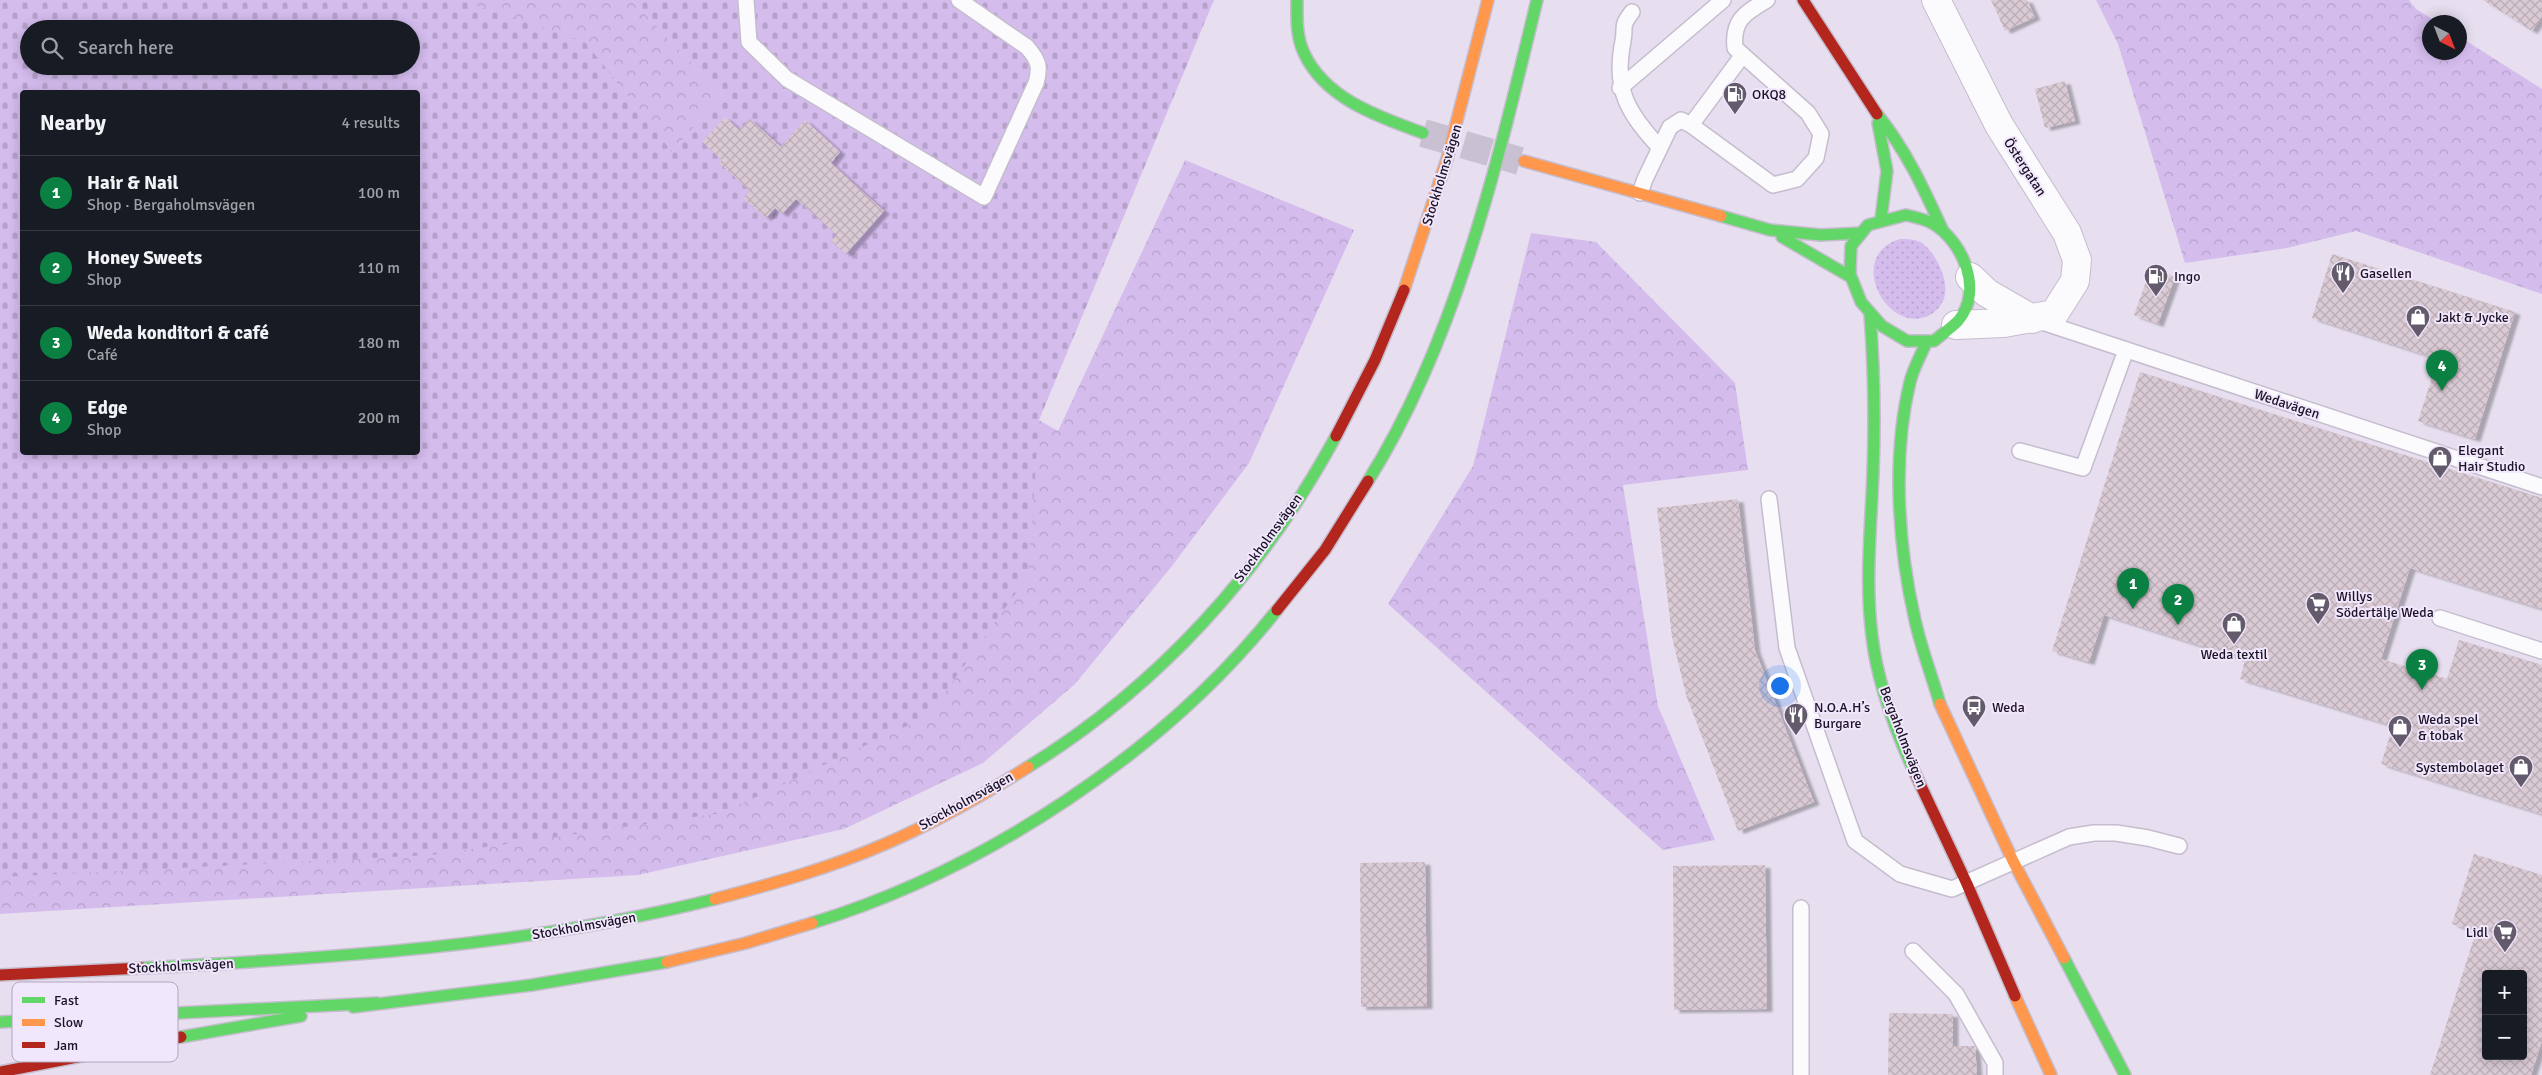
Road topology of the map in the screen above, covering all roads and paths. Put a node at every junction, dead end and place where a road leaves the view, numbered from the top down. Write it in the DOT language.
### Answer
graph roads {
  1 [pos="746,0"];
  2 [pos="959,0"];
  3 [pos="1296,0"];
  4 [pos="1488,0"];
  5 [pos="1537,0"];
  6 [pos="1723,0"];
  7 [pos="1733,0"];
  8 [pos="1766,0"];
  9 [pos="1803,0"];
  10 [pos="1936,0"];
  11 [pos="1632,12"];
  12 [pos="1746,13"];
  13 [pos="1742,56"];
  14 [pos="1620,88"];
  15 [pos="1875,112"];
  16 [pos="1691,125"];
  17 [pos="1423,133"];
  18 [pos="1660,148"];
  19 [pos="1524,161"];
  20 [pos="1640,193"];
  21 [pos="1880,219"];
  22 [pos="1770,230"];
  23 [pos="1942,231"];
  24 [pos="1861,233"];
  25 [pos="1849,276"];
  26 [pos="1970,278"];
  27 [pos="1870,314"];
  28 [pos="2032,320"];
  29 [pos="1956,325"];
  30 [pos="1926,343"];
  31 [pos="2126,350"];
  32 [pos="2020,452"];
  33 [pos="2542,487"];
  34 [pos="1769,499"];
  35 [pos="2440,618"];
  36 [pos="2542,651"];
  37 [pos="2179,846"];
  38 [pos="2014,861"];
  39 [pos="1967,884"];
  40 [pos="1801,908"];
  41 [pos="1913,951"];
  42 [pos="0,975"];
  43 [pos="377,1002"];
  44 [pos="178,1013"];
  45 [pos="178,1038"];
  46 [pos="50,1062"];
  47 [pos="0,1072"];
  48 [pos="1789,1075"];
  49 [pos="1801,1075"];
  50 [pos="1995,1075"];
  51 [pos="2051,1075"];
  52 [pos="2125,1075"];
  1 -- 2 [label="lane"];
  3 -- 17 [label="main road"];
  4 -- 42 [label="main road, Stockholmsvägen"];
  5 -- 43 [label="main road"];
  6 -- 14 [label="lane"];
  7 -- 12 [label="lane"];
  8 -- 12 [label="lane"];
  9 -- 15 [label="main road"];
  10 -- 28 [label="street, Östergatan"];
  11 -- 14 [label="lane"];
  12 -- 13 [label="lane"];
  13 -- 16 [label="lane"];
  13 -- 16 [label="lane"];
  14 -- 18 [label="lane"];
  15 -- 21 [label="main road"];
  15 -- 23 [label="main road"];
  16 -- 18 [label="lane"];
  18 -- 20 [label="lane"];
  19 -- 20 [label="main road"];
  20 -- 22 [label="main road"];
  21 -- 23 [label="main road"];
  21 -- 24 [label="main road"];
  22 -- 24 [label="main road"];
  22 -- 25 [label="main road"];
  23 -- 26 [label="main road"];
  24 -- 25 [label="main road"];
  25 -- 27 [label="main road"];
  26 -- 28 [label="street"];
  26 -- 29 [label="main road"];
  27 -- 30 [label="main road"];
  27 -- 39 [label="main road, Bergaholmsvägen"];
  28 -- 29 [label="street, Östergatan"];
  28 -- 31 [label="lane, Wedavägen"];
  29 -- 30 [label="main road"];
  30 -- 38 [label="main road"];
  31 -- 32 [label="lane"];
  31 -- 33 [label="lane, Wedavägen"];
  34 -- 39 [label="lane"];
  35 -- 36 [label="lane"];
  37 -- 38 [label="lane"];
  38 -- 39 [label="lane"];
  38 -- 52 [label="main road"];
  39 -- 51 [label="main road, Bergaholmsvägen"];
  40 -- 49 [label="lane"];
  41 -- 50 [label="lane"];
  43 -- 44 [label="main road"];
  43 -- 45 [label="main road"];
  46 -- 47 [label="main road"];
  48 -- 49 [label="lane"];
}
